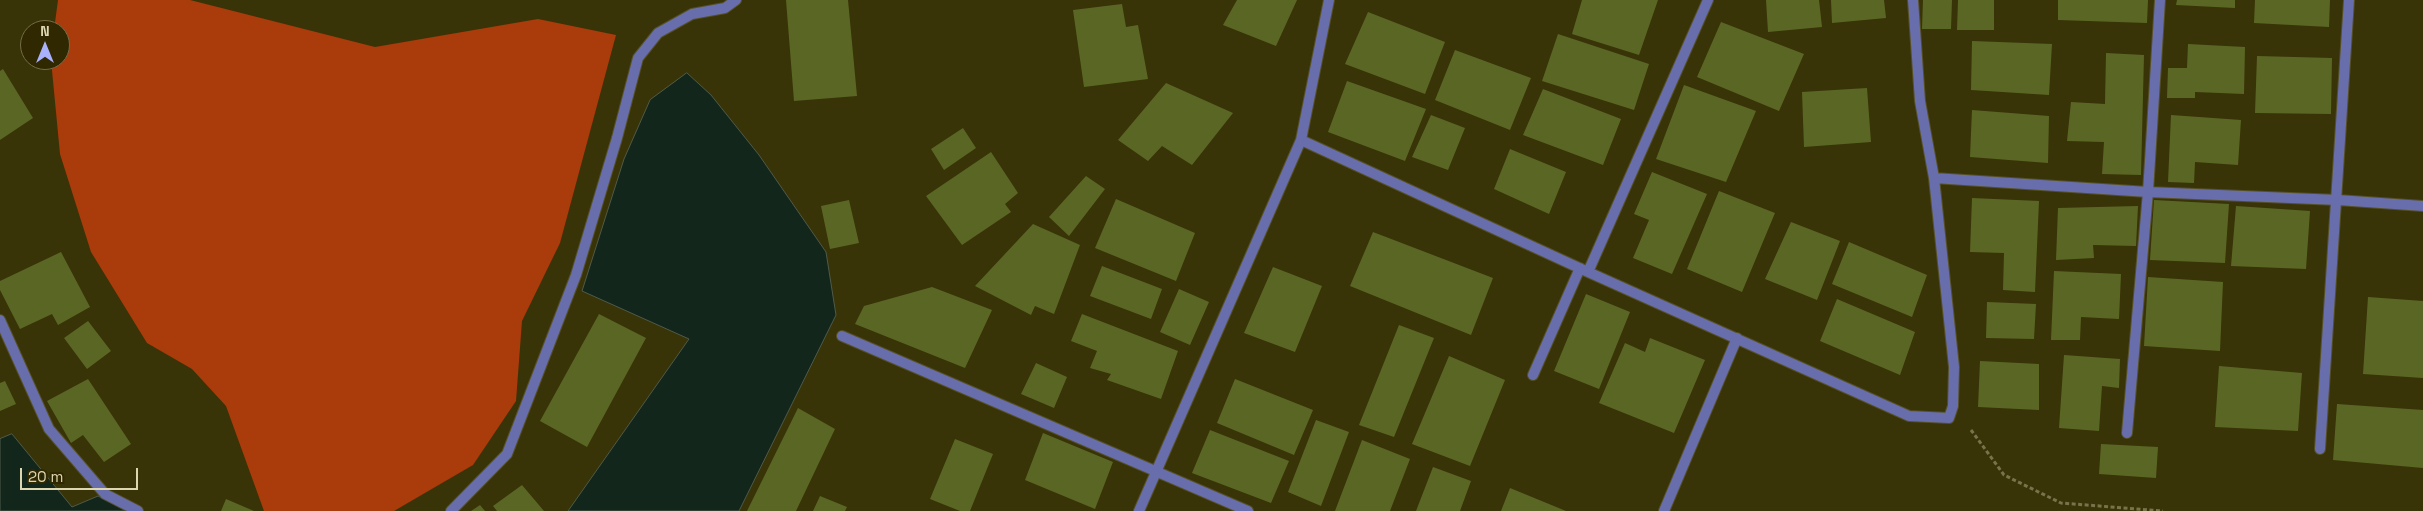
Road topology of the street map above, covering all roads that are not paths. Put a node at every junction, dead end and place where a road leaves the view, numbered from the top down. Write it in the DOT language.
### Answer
graph roads {
  1 [pos="736,0"];
  2 [pos="1329,0"];
  3 [pos="1708,0"];
  4 [pos="1912,0"];
  5 [pos="2160,0"];
  6 [pos="2349,0"];
  7 [pos="1301,140"];
  8 [pos="1934,178"];
  9 [pos="2148,192"];
  10 [pos="2338,200"];
  11 [pos="2423,206"];
  12 [pos="1584,270"];
  13 [pos="0,320"];
  14 [pos="842,336"];
  15 [pos="1737,338"];
  16 [pos="1533,375"];
  17 [pos="2127,432"];
  18 [pos="2320,449"];
  19 [pos="1155,470"];
  20 [pos="138,511"];
  21 [pos="450,511"];
  22 [pos="1139,511"];
  23 [pos="1248,511"];
  24 [pos="1664,511"];
  1 -- 21 [label="street"];
  2 -- 7 [label="street"];
  3 -- 12 [label="street"];
  4 -- 8 [label="street"];
  5 -- 9 [label="street"];
  6 -- 10 [label="street"];
  7 -- 12 [label="street"];
  7 -- 19 [label="street"];
  8 -- 9 [label="street"];
  8 -- 15 [label="street"];
  9 -- 10 [label="street"];
  9 -- 17 [label="street"];
  10 -- 11 [label="street"];
  10 -- 18 [label="street"];
  12 -- 15 [label="street"];
  12 -- 16 [label="street"];
  13 -- 20 [label="street"];
  14 -- 19 [label="street"];
  15 -- 24 [label="street"];
  19 -- 22 [label="street"];
  19 -- 23 [label="street"];
}
